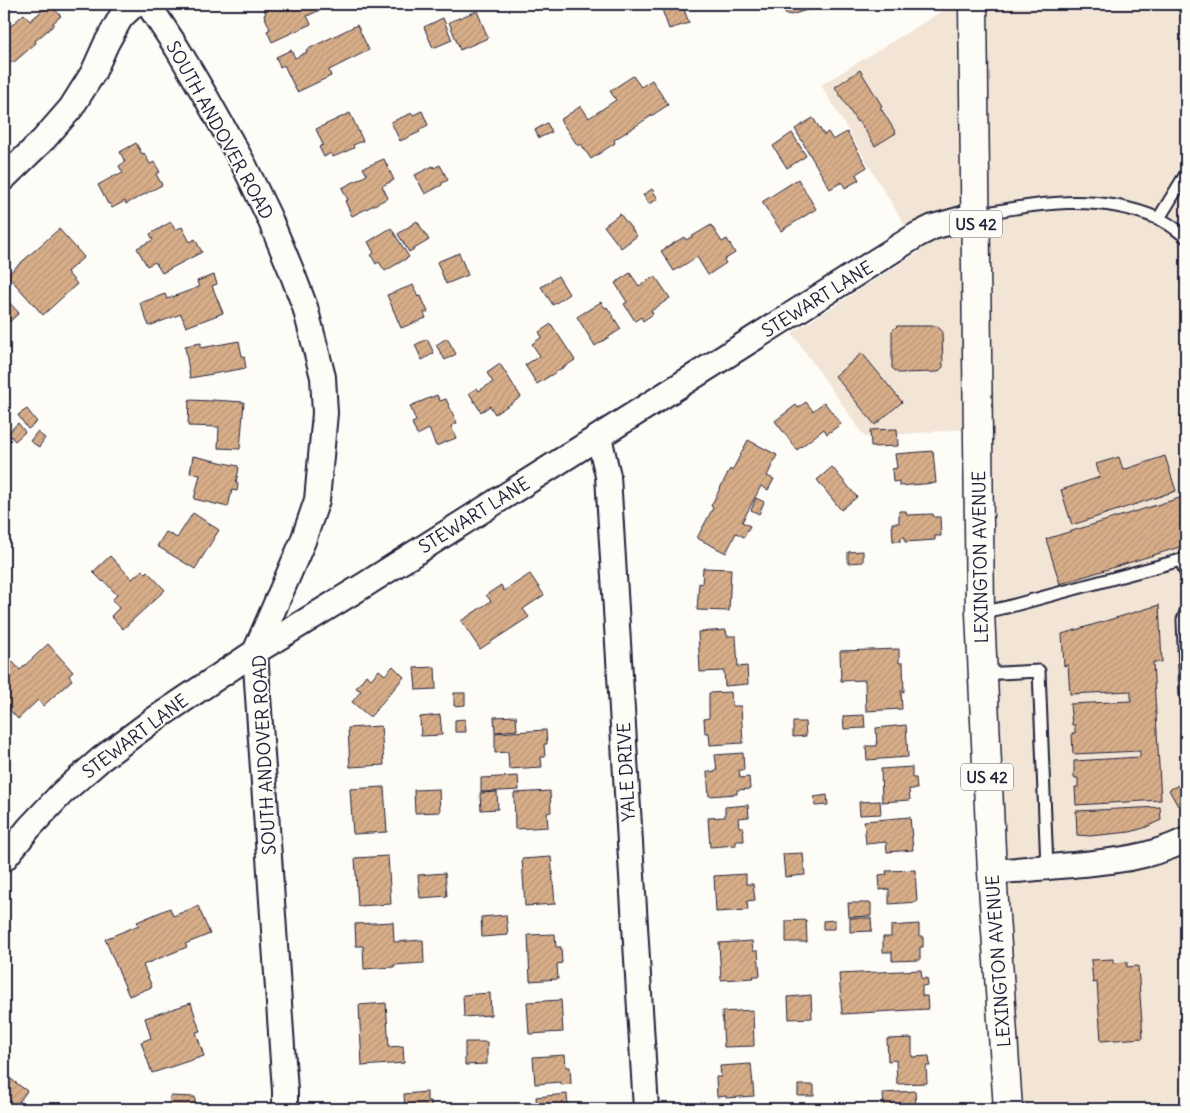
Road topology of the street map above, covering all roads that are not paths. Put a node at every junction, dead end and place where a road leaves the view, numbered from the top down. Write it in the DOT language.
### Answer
graph roads {
  1 [pos="135,4"];
  2 [pos="148,4"];
  3 [pos="973,4"];
  4 [pos="1183,4"];
  5 [pos="1186,10"];
  6 [pos="1186,174"];
  7 [pos="4,178"];
  8 [pos="976,215"];
  9 [pos="1159,218"];
  10 [pos="1186,237"];
  11 [pos="599,437"];
  12 [pos="1186,573"];
  13 [pos="1186,612"];
  14 [pos="980,613"];
  15 [pos="255,652"];
  16 [pos="1186,672"];
  17 [pos="982,674"];
  18 [pos="1186,696"];
  19 [pos="1186,840"];
  20 [pos="4,859"];
  21 [pos="1047,867"];
  22 [pos="992,872"];
  23 [pos="286,1109"];
  24 [pos="646,1109"];
  25 [pos="1008,1109"];
  1 -- 7 [label="street"];
  2 -- 15 [label="street, SOUTH ANDOVER ROAD"];
  3 -- 8 [label="main road, LEXINGTON AVENUE / US 42"];
  4 -- 5 [label="lane"];
  6 -- 9 [label="lane"];
  8 -- 9 [label="lane"];
  8 -- 11 [label="street, STEWART LANE"];
  8 -- 14 [label="main road, LEXINGTON AVENUE / US 42"];
  9 -- 10 [label="lane"];
  11 -- 15 [label="street, STEWART LANE"];
  11 -- 24 [label="street, YALE DRIVE"];
  12 -- 14 [label="lane"];
  13 -- 16 [label="lane"];
  14 -- 17 [label="main road, LEXINGTON AVENUE / US 42"];
  15 -- 20 [label="street, STEWART LANE"];
  15 -- 23 [label="street, SOUTH ANDOVER ROAD"];
  16 -- 18 [label="lane"];
  17 -- 21 [label="lane"];
  17 -- 22 [label="main road, LEXINGTON AVENUE / US 42"];
  19 -- 21 [label="street"];
  21 -- 22 [label="street"];
  22 -- 25 [label="main road, LEXINGTON AVENUE / US 42"];
}
